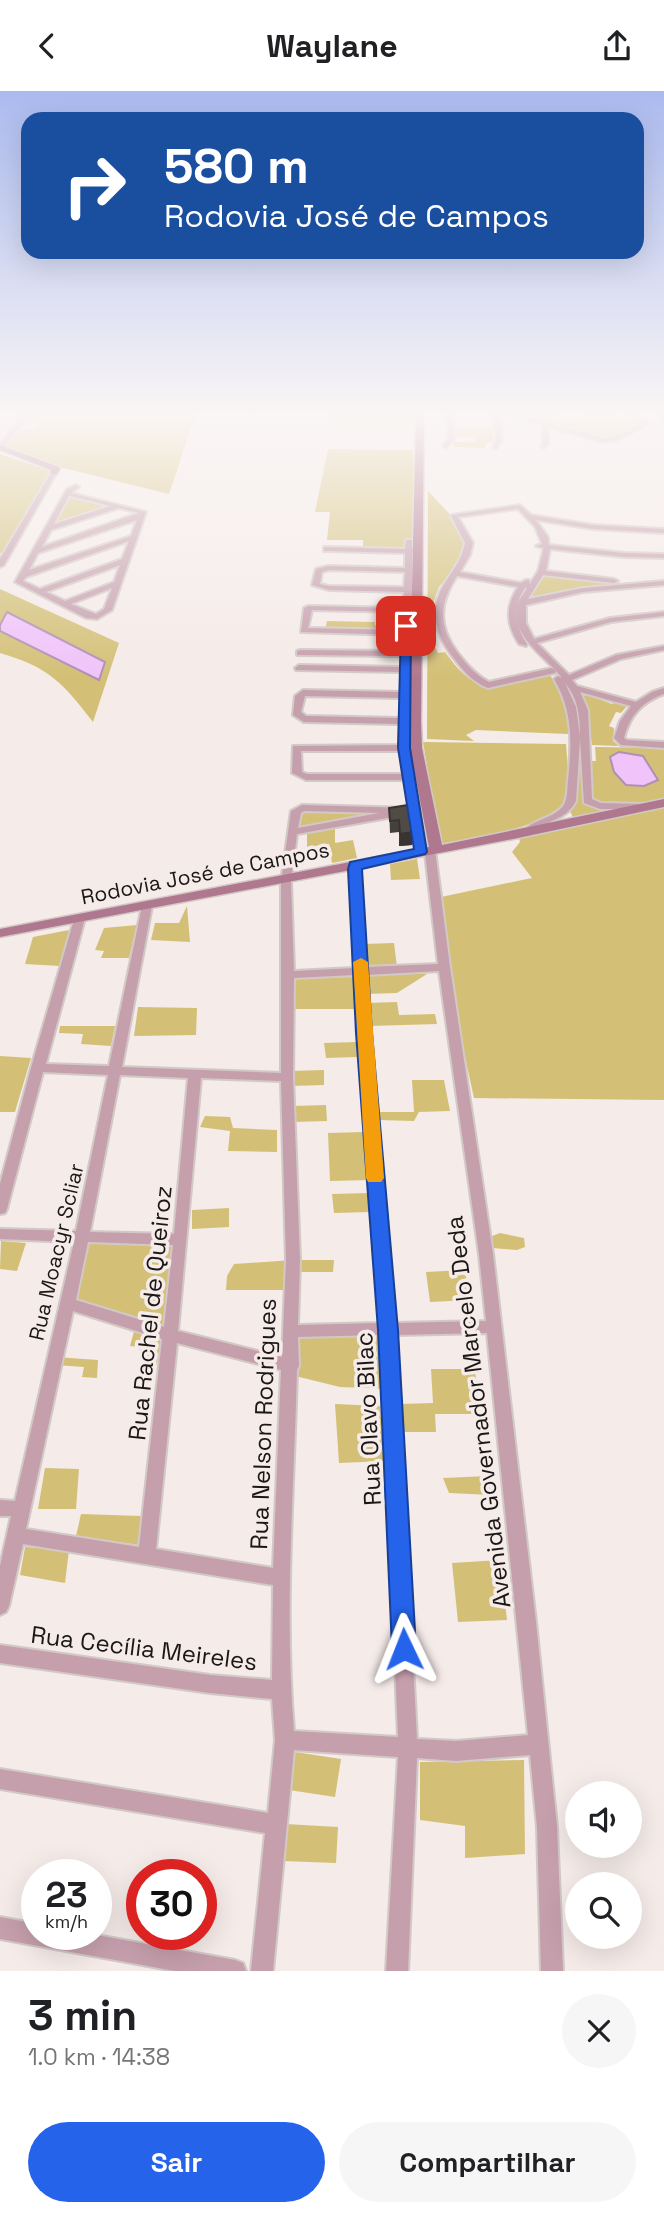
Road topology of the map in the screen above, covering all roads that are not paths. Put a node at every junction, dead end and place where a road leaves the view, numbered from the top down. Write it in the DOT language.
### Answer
graph roads {
  1 [pos="46,502"];
  2 [pos="57,502"];
  3 [pos="102,502"];
  4 [pos="419,502"];
  5 [pos="120,506"];
  6 [pos="517,507"];
  7 [pos="43,511"];
  8 [pos="142,516"];
  9 [pos="531,517"];
  10 [pos="49,528"];
  11 [pos="664,531"];
  12 [pos="134,537"];
  13 [pos="543,546"];
  14 [pos="412,548"];
  15 [pos="327,549"];
  16 [pos="35,552"];
  17 [pos="664,556"];
  18 [pos="125,561"];
  19 [pos="0,565"];
  20 [pos="407,570"];
  21 [pos="541,573"];
  22 [pos="456,574"];
  23 [pos="23,575"];
  24 [pos="118,583"];
  25 [pos="647,583"];
  26 [pos="664,583"];
  27 [pos="528,586"];
  28 [pos="412,590"];
  29 [pos="40,592"];
  30 [pos="522,603"];
  31 [pos="65,604"];
  32 [pos="406,610"];
  33 [pos="664,614"];
  34 [pos="517,623"];
  35 [pos="411,632"];
  36 [pos="531,642"];
  37 [pos="664,648"];
  38 [pos="300,653"];
  39 [pos="404,654"];
  40 [pos="299,669"];
  41 [pos="410,670"];
  42 [pos="552,671"];
  43 [pos="564,680"];
  44 [pos="574,688"];
  45 [pos="664,691"];
  46 [pos="404,695"];
  47 [pos="636,705"];
  48 [pos="409,721"];
  49 [pos="575,741"];
  50 [pos="587,742"];
  51 [pos="664,745"];
  52 [pos="404,748"];
  53 [pos="574,765"];
  54 [pos="587,765"];
  55 [pos="416,778"];
  56 [pos="664,803"];
  57 [pos="591,804"];
  58 [pos="568,807"];
  59 [pos="639,808"];
  60 [pos="352,809"];
  61 [pos="411,811"];
  62 [pos="359,821"];
  63 [pos="606,821"];
  64 [pos="576,822"];
  65 [pos="589,828"];
  66 [pos="292,832"];
  67 [pos="527,832"];
  68 [pos="429,850"];
  69 [pos="355,865"];
  70 [pos="286,879"];
  71 [pos="147,905"];
  72 [pos="79,918"];
  73 [pos="0,933"];
  74 [pos="444,967"];
  75 [pos="361,972"];
  76 [pos="288,975"];
  77 [pos="37,1068"];
  78 [pos="116,1071"];
  79 [pos="195,1076"];
  80 [pos="287,1077"];
  81 [pos="0,1209"];
  82 [pos="0,1234"];
  83 [pos="82,1238"];
  84 [pos="180,1240"];
  85 [pos="66,1303"];
  86 [pos="494,1327"];
  87 [pos="388,1330"];
  88 [pos="291,1331"];
  89 [pos="169,1335"];
  90 [pos="291,1366"];
  91 [pos="0,1508"];
  92 [pos="19,1509"];
  93 [pos="16,1535"];
  94 [pos="147,1555"];
  95 [pos="282,1578"];
  96 [pos="0,1606"];
  97 [pos="0,1654"];
  98 [pos="282,1690"];
  99 [pos="285,1739"];
  100 [pos="539,1745"];
  101 [pos="408,1748"];
  102 [pos="0,1779"];
  103 [pos="276,1825"];
  104 [pos="0,1928"];
  105 [pos="235,1971"];
  106 [pos="262,1971"];
  107 [pos="397,1971"];
  108 [pos="552,1971"];
  1 -- 7 [label="street"];
  2 -- 7 [label="street"];
  3 -- 5 [label="street"];
  4 -- 14 [label="street"];
  5 -- 8 [label="street"];
  5 -- 10 [label="street"];
  6 -- 9 [label="street"];
  6 -- 13 [label="street"];
  6 -- 22 [label="street"];
  7 -- 10 [label="street"];
  7 -- 19 [label="street"];
  8 -- 12 [label="street"];
  8 -- 16 [label="street"];
  9 -- 11 [label="street"];
  9 -- 13 [label="street"];
  10 -- 16 [label="street"];
  12 -- 18 [label="street"];
  12 -- 23 [label="street"];
  13 -- 17 [label="street"];
  13 -- 21 [label="street"];
  13 -- 27 [label="street"];
  14 -- 15 [label="street"];
  14 -- 20 [label="street, Avenida Governador Marcelo Deda"];
  14 -- 28 [label="street"];
  16 -- 23 [label="street"];
  18 -- 24 [label="street"];
  18 -- 29 [label="street"];
  20 -- 28 [label="street, Avenida Governador Marcelo Deda"];
  20 -- 28 [label="street"];
  21 -- 25 [label="street"];
  21 -- 27 [label="street"];
  22 -- 27 [label="street"];
  22 -- 42 [label="street"];
  23 -- 29 [label="street"];
  24 -- 31 [label="street"];
  24 -- 31 [label="street"];
  25 -- 26 [label="street"];
  25 -- 30 [label="street"];
  27 -- 30 [label="street"];
  27 -- 34 [label="street"];
  28 -- 32 [label="street, Avenida Governador Marcelo Deda"];
  28 -- 35 [label="street"];
  29 -- 31 [label="street"];
  30 -- 34 [label="street"];
  32 -- 35 [label="street, Avenida Governador Marcelo Deda"];
  32 -- 35 [label="street"];
  33 -- 36 [label="street"];
  34 -- 36 [label="street"];
  34 -- 42 [label="street"];
  35 -- 39 [label="street, Avenida Governador Marcelo Deda"];
  35 -- 41 [label="street"];
  36 -- 43 [label="street"];
  37 -- 43 [label="street"];
  38 -- 39 [label="street"];
  39 -- 41 [label="street, Avenida Governador Marcelo Deda"];
  40 -- 41 [label="street"];
  41 -- 46 [label="street, Avenida Governador Marcelo Deda"];
  41 -- 48 [label="street"];
  42 -- 43 [label="street"];
  43 -- 44 [label="street"];
  43 -- 49 [label="street"];
  44 -- 47 [label="street"];
  44 -- 50 [label="street"];
  45 -- 47 [label="street"];
  46 -- 48 [label="street, Avenida Governador Marcelo Deda"];
  46 -- 48 [label="street"];
  47 -- 51 [label="street"];
  48 -- 52 [label="street, Avenida Governador Marcelo Deda"];
  48 -- 55 [label="street"];
  49 -- 50 [label="street"];
  49 -- 53 [label="street"];
  50 -- 54 [label="street"];
  52 -- 55 [label="street, Avenida Governador Marcelo Deda"];
  52 -- 55 [label="street"];
  53 -- 54 [label="street"];
  53 -- 58 [label="street"];
  54 -- 57 [label="street"];
  55 -- 61 [label="street, Avenida Governador Marcelo Deda"];
  55 -- 68 [label="street"];
  56 -- 59 [label="street, Rodovia José de Campos"];
  57 -- 59 [label="street"];
  57 -- 63 [label="street"];
  58 -- 64 [label="street"];
  58 -- 67 [label="street"];
  59 -- 63 [label="street, Rodovia José de Campos"];
  60 -- 61 [label="street"];
  60 -- 62 [label="street"];
  60 -- 66 [label="street"];
  61 -- 62 [label="street"];
  61 -- 68 [label="street, Avenida Governador Marcelo Deda"];
  62 -- 66 [label="street"];
  63 -- 64 [label="street, Rodovia José de Campos"];
  63 -- 65 [label="street"];
  64 -- 65 [label="street"];
  64 -- 67 [label="street, Rodovia José de Campos"];
  65 -- 67 [label="street"];
  66 -- 70 [label="street, Rua Nelson Rodrigues"];
  67 -- 68 [label="street, Rodovia José de Campos"];
  68 -- 69 [label="street, Rodovia José de Campos"];
  68 -- 74 [label="street, Avenida Governador Marcelo Deda"];
  69 -- 70 [label="street, Rodovia José de Campos"];
  69 -- 75 [label="street, Rua Olavo Bilac"];
  70 -- 71 [label="street, Rodovia José de Campos"];
  70 -- 76 [label="street, Rua Nelson Rodrigues"];
  71 -- 72 [label="street, Rodovia José de Campos"];
  71 -- 78 [label="street, Rua Moacyr Scliar"];
  72 -- 73 [label="street, Rodovia José de Campos"];
  72 -- 77 [label="street"];
  74 -- 75 [label="street"];
  74 -- 86 [label="street, Avenida Governador Marcelo Deda"];
  75 -- 76 [label="street"];
  75 -- 87 [label="street, Rua Olavo Bilac"];
  76 -- 80 [label="street, Rua Nelson Rodrigues"];
  77 -- 78 [label="street"];
  77 -- 81 [label="street"];
  78 -- 79 [label="street"];
  78 -- 83 [label="street, Rua Moacyr Scliar"];
  79 -- 80 [label="street"];
  79 -- 84 [label="street, Rua Rachel de Queiroz"];
  80 -- 88 [label="street, Rua Nelson Rodrigues"];
  82 -- 83 [label="street"];
  83 -- 84 [label="street"];
  83 -- 85 [label="street, Rua Moacyr Scliar"];
  84 -- 89 [label="street, Rua Rachel de Queiroz"];
  85 -- 89 [label="street"];
  85 -- 92 [label="street, Rua Moacyr Scliar"];
  86 -- 87 [label="street"];
  86 -- 100 [label="street, Avenida Governador Marcelo Deda"];
  87 -- 88 [label="street"];
  87 -- 101 [label="street, Rua Olavo Bilac"];
  88 -- 90 [label="street, Rua Nelson Rodrigues"];
  89 -- 90 [label="street"];
  89 -- 94 [label="street, Rua Rachel de Queiroz"];
  90 -- 95 [label="street, Rua Nelson Rodrigues"];
  91 -- 92 [label="street"];
  92 -- 93 [label="street, Rua Moacyr Scliar"];
  93 -- 94 [label="street"];
  93 -- 96 [label="street, Rua Moacyr Scliar"];
  94 -- 95 [label="street"];
  95 -- 98 [label="street, Rua Nelson Rodrigues"];
  97 -- 98 [label="street, Rua Cecília Meireles"];
  98 -- 99 [label="street, Rua Nelson Rodrigues"];
  99 -- 101 [label="street"];
  99 -- 103 [label="street, Rua Nelson Rodrigues"];
  100 -- 101 [label="street"];
  100 -- 108 [label="street, Avenida Governador Marcelo Deda"];
  101 -- 107 [label="street, Rua Olavo Bilac"];
  102 -- 103 [label="street"];
  103 -- 106 [label="street, Rua Nelson Rodrigues"];
  104 -- 105 [label="street"];
}
